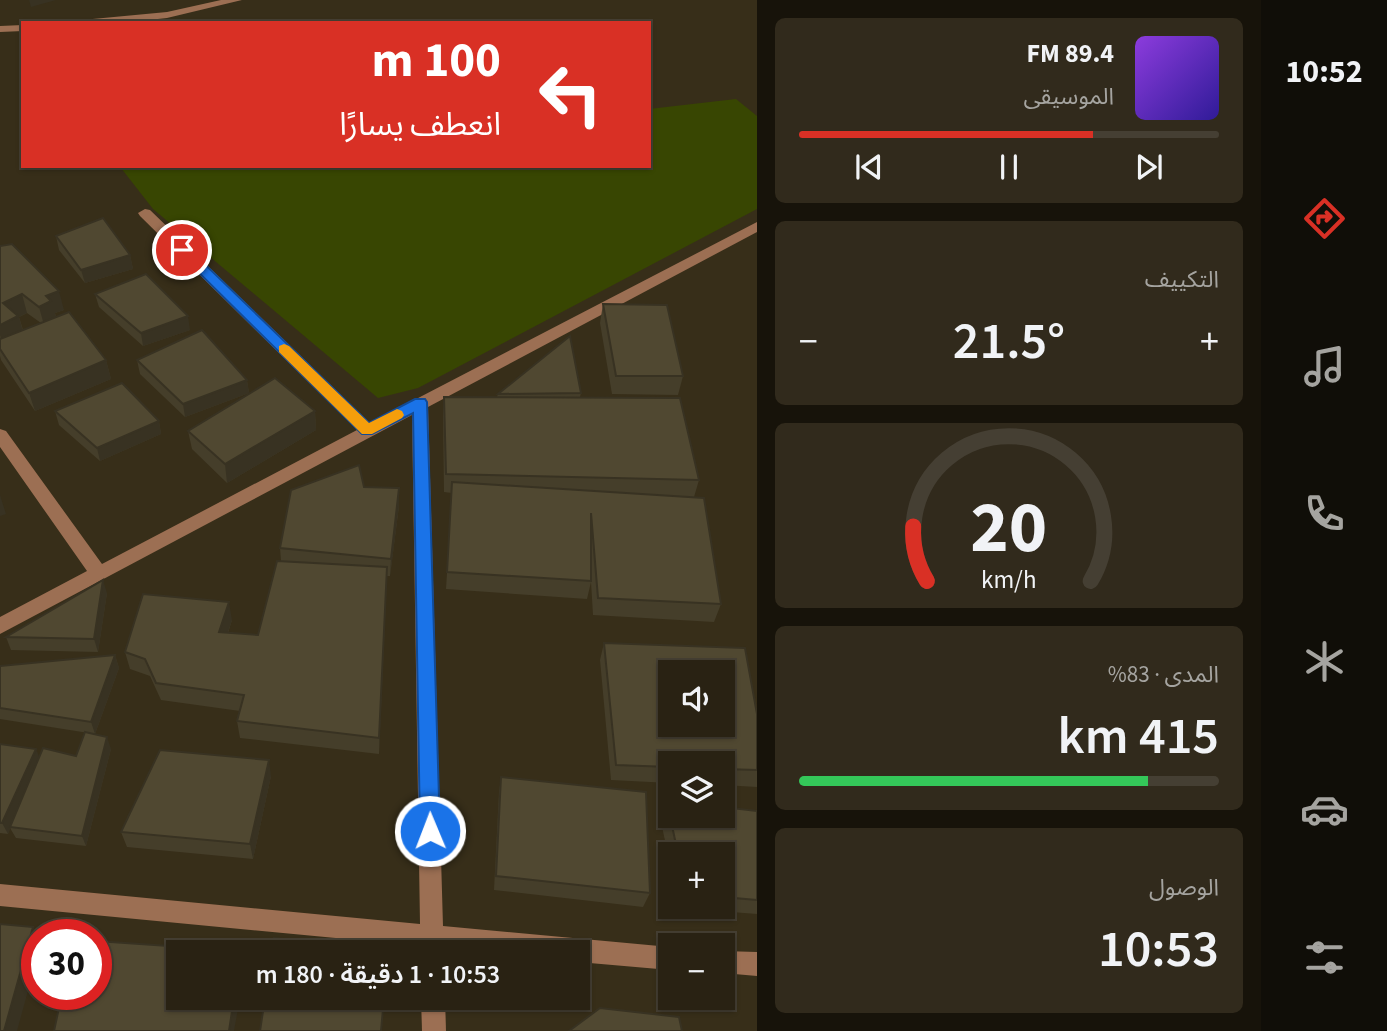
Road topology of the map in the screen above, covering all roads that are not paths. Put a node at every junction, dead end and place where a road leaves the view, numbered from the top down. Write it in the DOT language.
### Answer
graph roads {
  1 [pos="236,0"];
  2 [pos="103,21"];
  3 [pos="21,27"];
  4 [pos="0,29"];
  5 [pos="145,214"];
  6 [pos="757,226"];
  7 [pos="420,402"];
  8 [pos="367,430"];
  9 [pos="0,435"];
  10 [pos="98,572"];
  11 [pos="0,626"];
  12 [pos="0,895"];
  13 [pos="389,940"];
  14 [pos="432,940"];
  15 [pos="590,954"];
  16 [pos="658,958"];
  17 [pos="735,963"];
  18 [pos="757,964"];
  19 [pos="433,1010"];
  20 [pos="434,1031"];
  1 -- 2 [label="street"];
  3 -- 4 [label="street"];
  5 -- 8 [label="street"];
  6 -- 7 [label="street"];
  7 -- 8 [label="street"];
  7 -- 14 [label="street"];
  8 -- 10 [label="street"];
  9 -- 10 [label="street"];
  10 -- 11 [label="street"];
  12 -- 13 [label="street"];
  15 -- 16 [label="street"];
  17 -- 18 [label="street"];
  19 -- 20 [label="street"];
}
